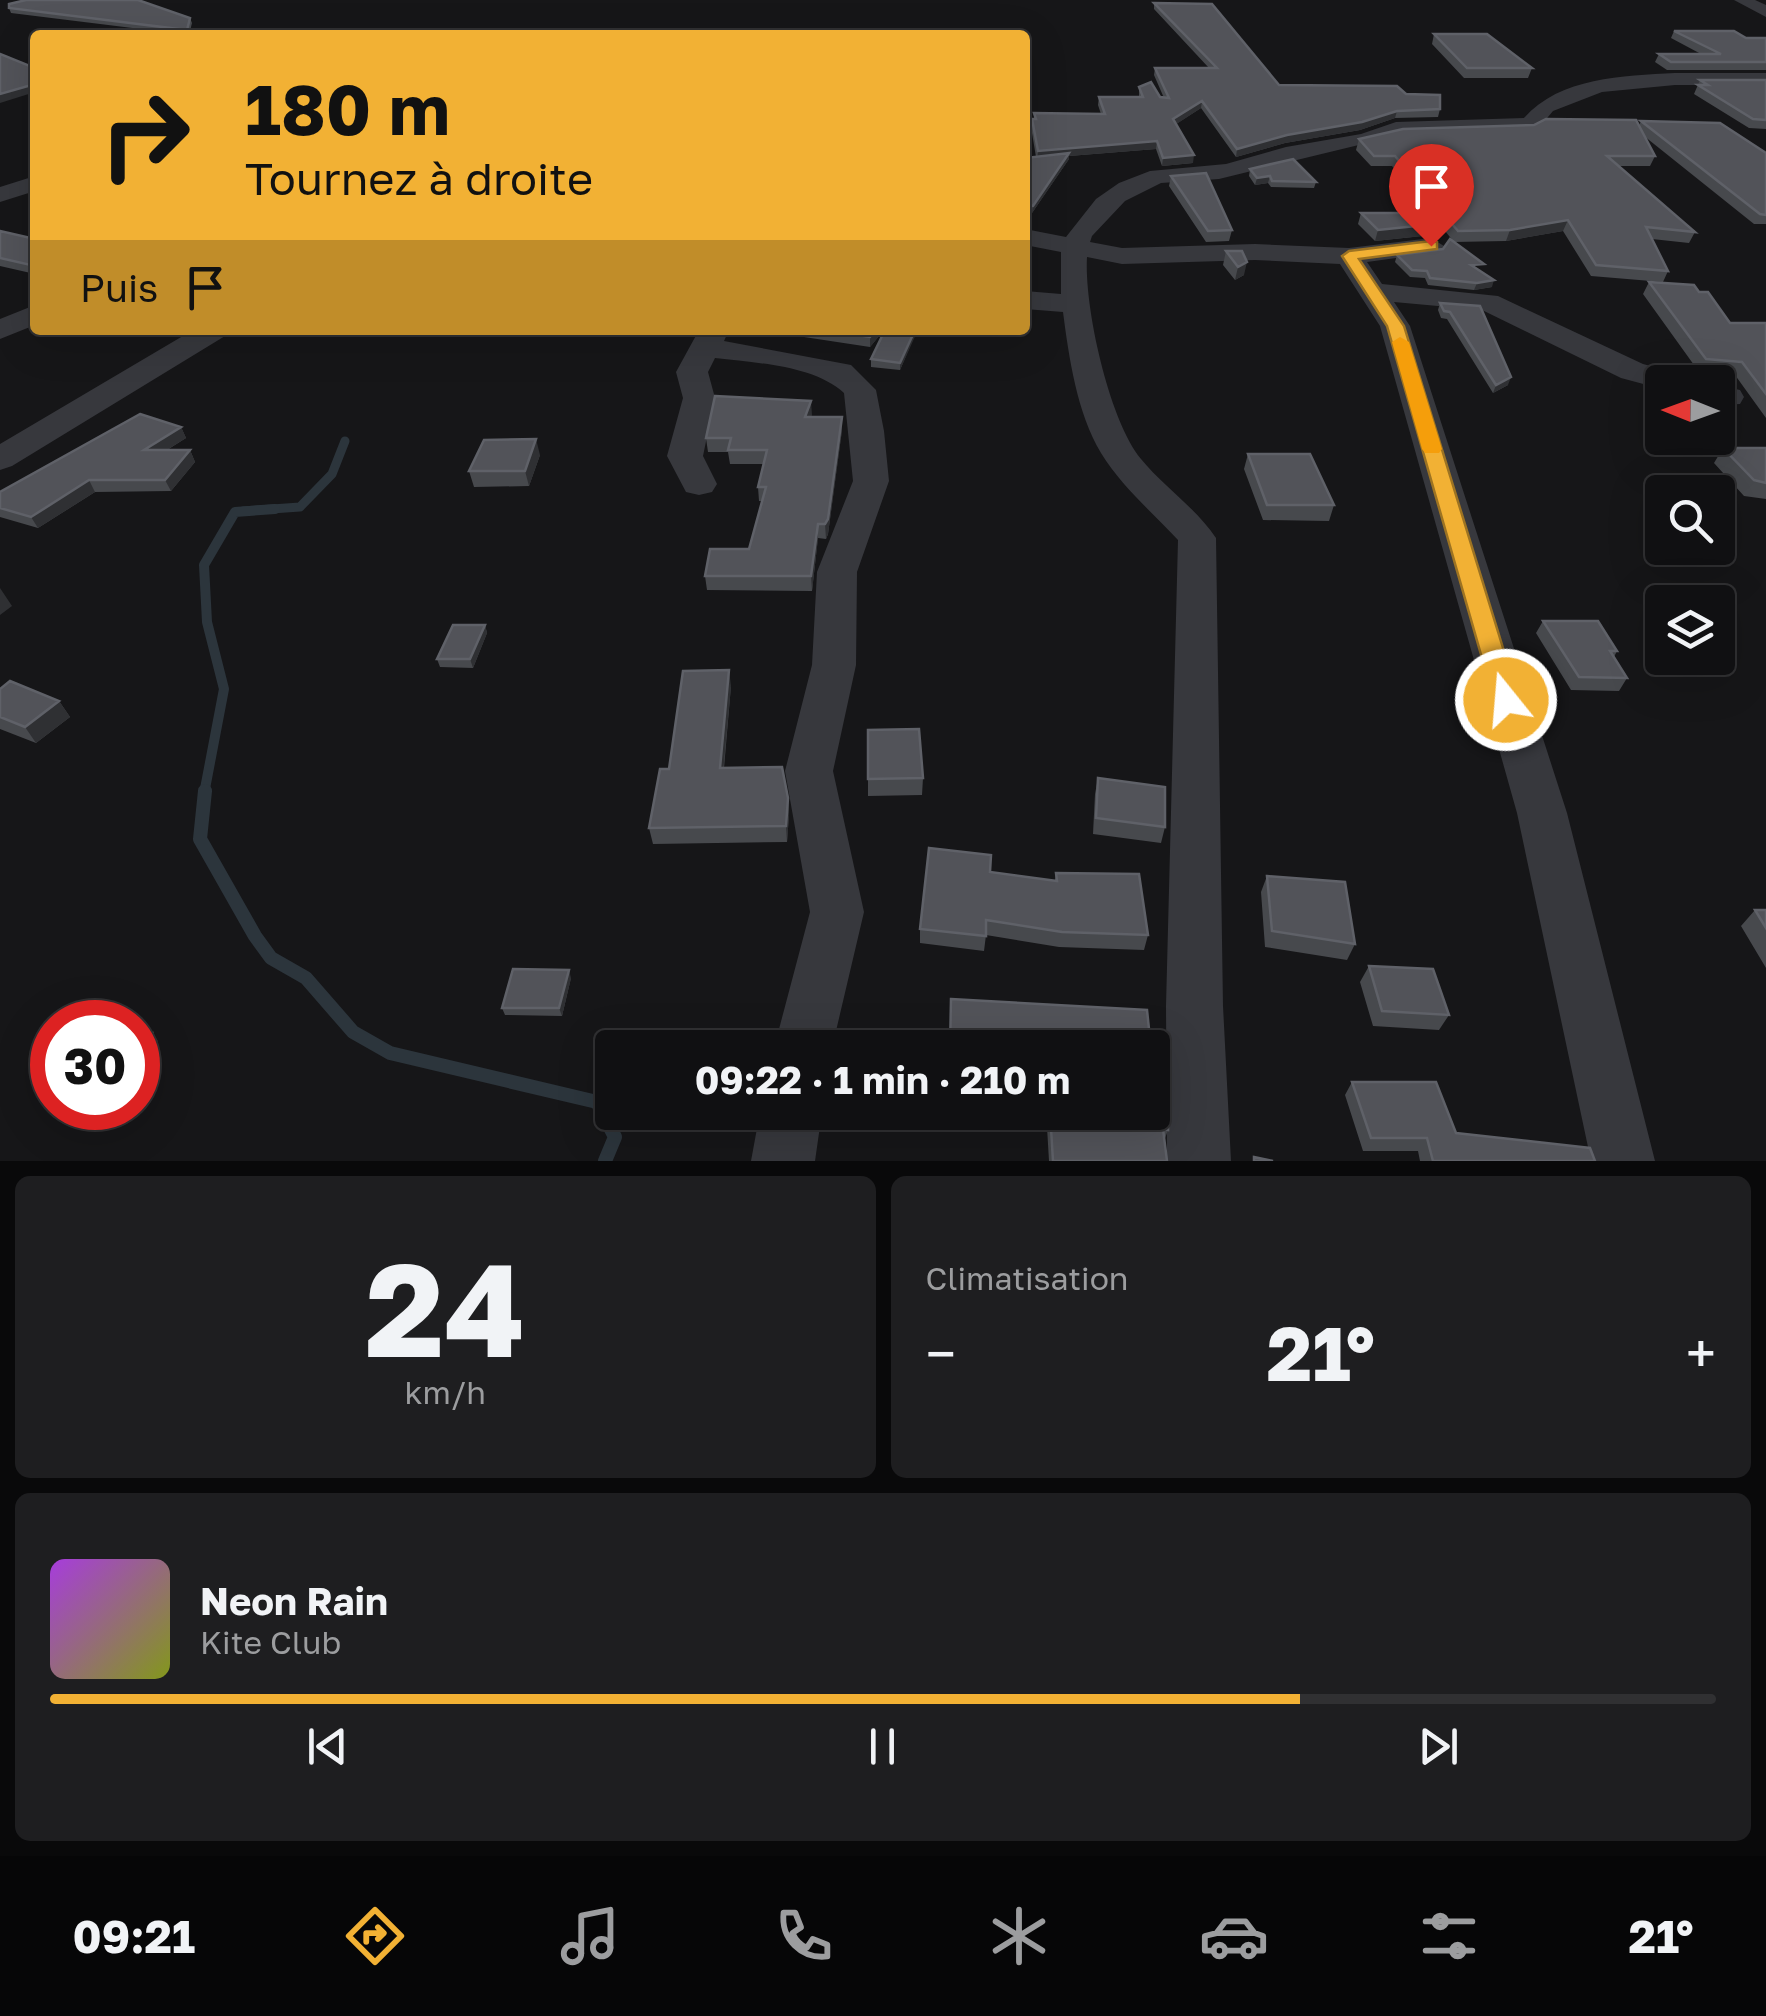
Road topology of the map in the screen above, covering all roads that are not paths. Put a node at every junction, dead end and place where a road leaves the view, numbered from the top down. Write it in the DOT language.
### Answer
graph roads {
  1 [pos="1742,0"];
  2 [pos="1766,12"];
  3 [pos="1766,78"];
  4 [pos="30,185"];
  5 [pos="0,195"];
  6 [pos="1030,238"];
  7 [pos="1431,246"];
  8 [pos="1074,248"];
  9 [pos="1361,274"];
  10 [pos="1030,300"];
  11 [pos="1076,304"];
  12 [pos="30,316"];
  13 [pos="0,330"];
  14 [pos="206,335"];
  15 [pos="709,339"];
  16 [pos="1645,374"];
  17 [pos="0,459"];
  18 [pos="699,484"];
  19 [pos="808,1030"];
  20 [pos="788,1130"];
  21 [pos="783,1161"];
  22 [pos="1199,1161"];
  23 [pos="1623,1161"];
  1 -- 2 [label="street"];
  3 -- 8 [label="street"];
  4 -- 5 [label="street"];
  6 -- 8 [label="street"];
  7 -- 9 [label="street"];
  8 -- 9 [label="street"];
  8 -- 11 [label="street"];
  9 -- 16 [label="street"];
  9 -- 23 [label="street"];
  10 -- 11 [label="street"];
  11 -- 22 [label="street"];
  12 -- 13 [label="street"];
  14 -- 17 [label="street"];
  15 -- 18 [label="street"];
  15 -- 19 [label="street"];
  20 -- 21 [label="street"];
}
